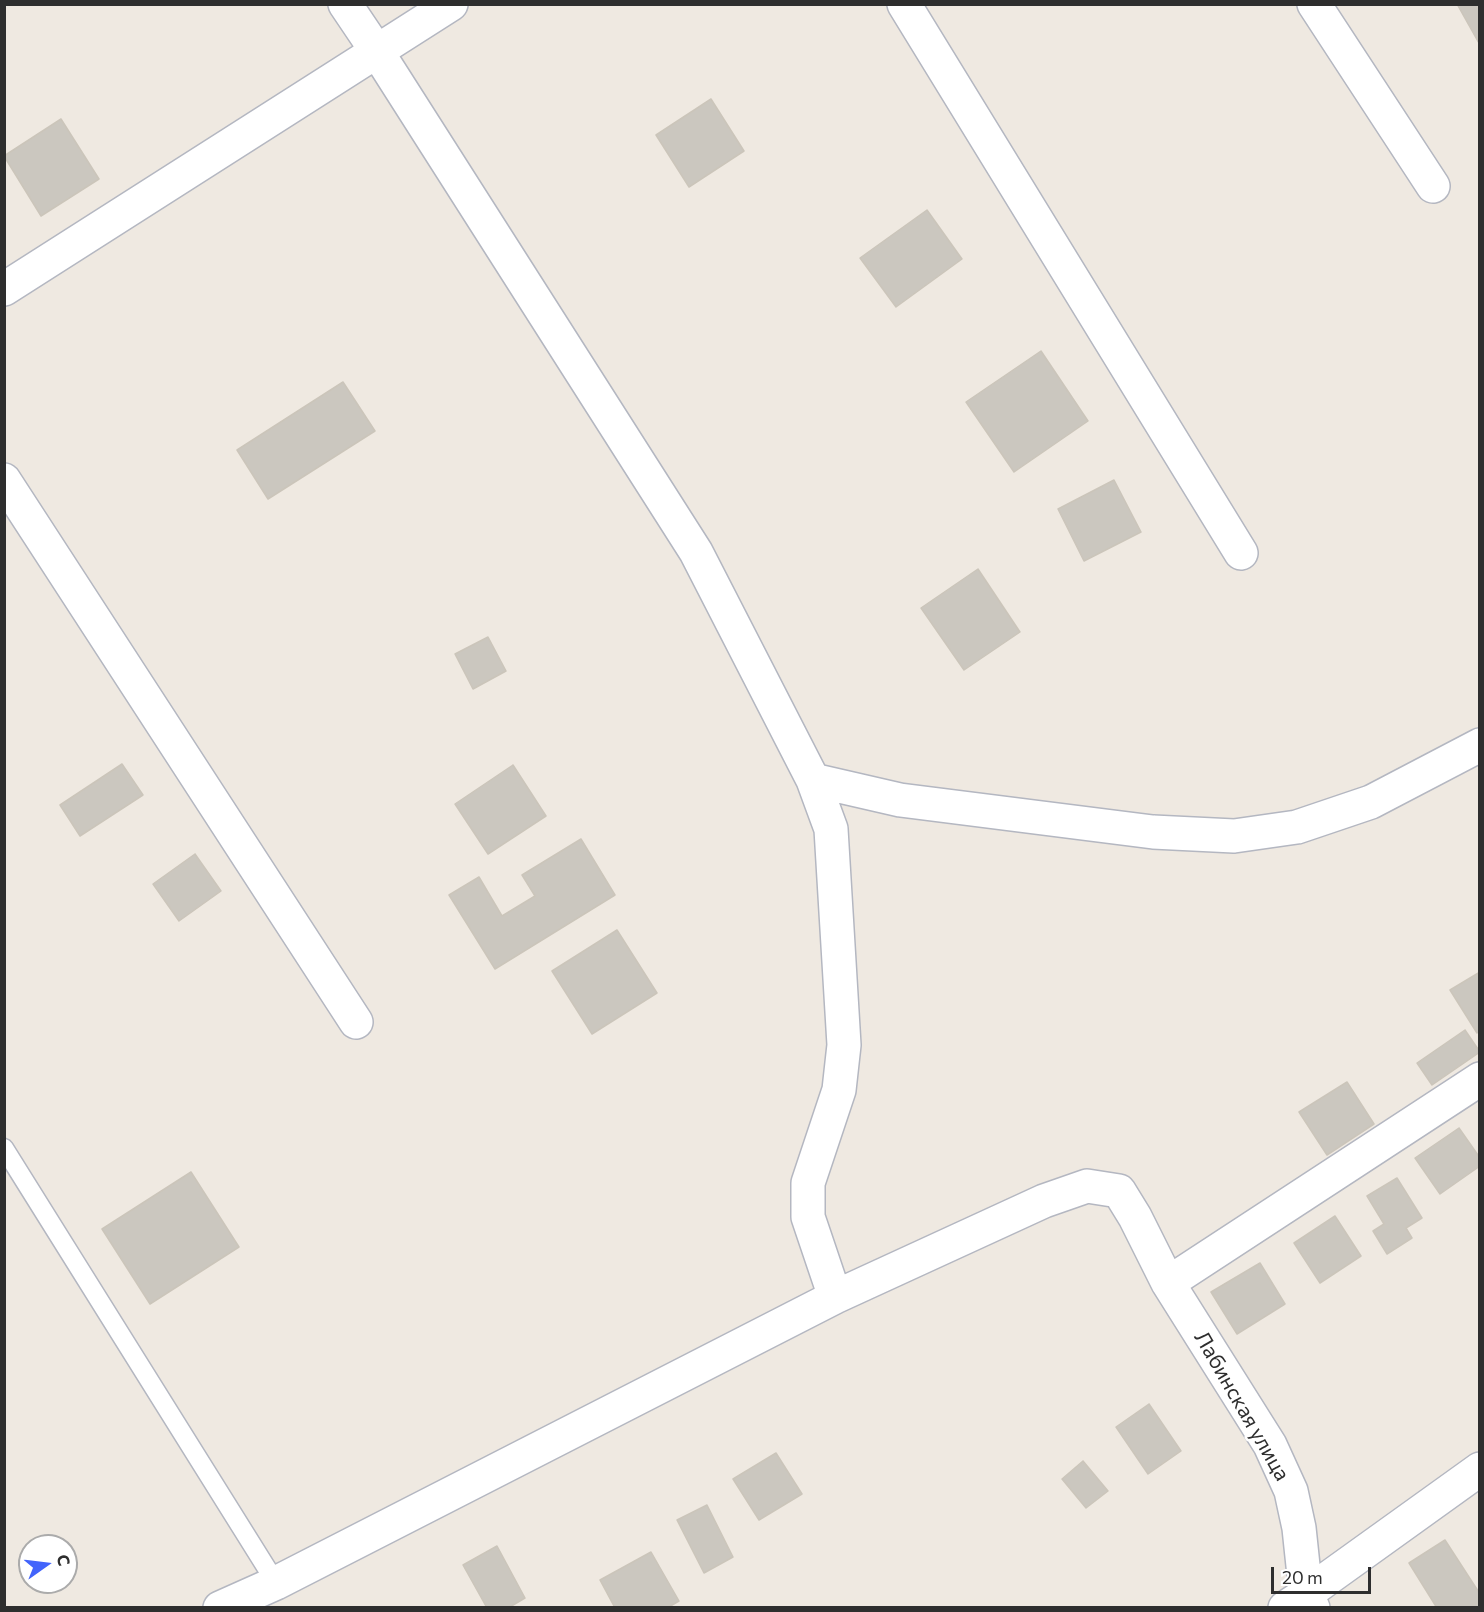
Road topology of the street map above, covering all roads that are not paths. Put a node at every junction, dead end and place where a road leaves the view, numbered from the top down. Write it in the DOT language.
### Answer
graph roads {
  1 [pos="345,4"];
  2 [pos="451,4"];
  3 [pos="904,4"];
  4 [pos="1314,4"];
  5 [pos="376,50"];
  6 [pos="1433,186"];
  7 [pos="4,289"];
  8 [pos="4,480"];
  9 [pos="1241,553"];
  10 [pos="1479,745"];
  11 [pos="813,780"];
  12 [pos="356,1022"];
  13 [pos="1479,1079"];
  14 [pos="4,1148"];
  15 [pos="1168,1283"];
  16 [pos="835,1297"];
  17 [pos="1479,1469"];
  18 [pos="276,1583"];
  19 [pos="1301,1603"];
  20 [pos="219,1608"];
  1 -- 5 [label="street"];
  2 -- 5 [label="street"];
  3 -- 9 [label="street"];
  4 -- 6 [label="street"];
  5 -- 7 [label="street"];
  5 -- 11 [label="street"];
  8 -- 12 [label="street"];
  10 -- 11 [label="street"];
  11 -- 16 [label="street"];
  13 -- 15 [label="street"];
  14 -- 18 [label="lane"];
  15 -- 16 [label="street, Лабинская улица"];
  15 -- 19 [label="street, Лабинская улица"];
  16 -- 18 [label="street, Лабинская улица"];
  17 -- 19 [label="street"];
  18 -- 20 [label="street, Лабинская улица"];
}
